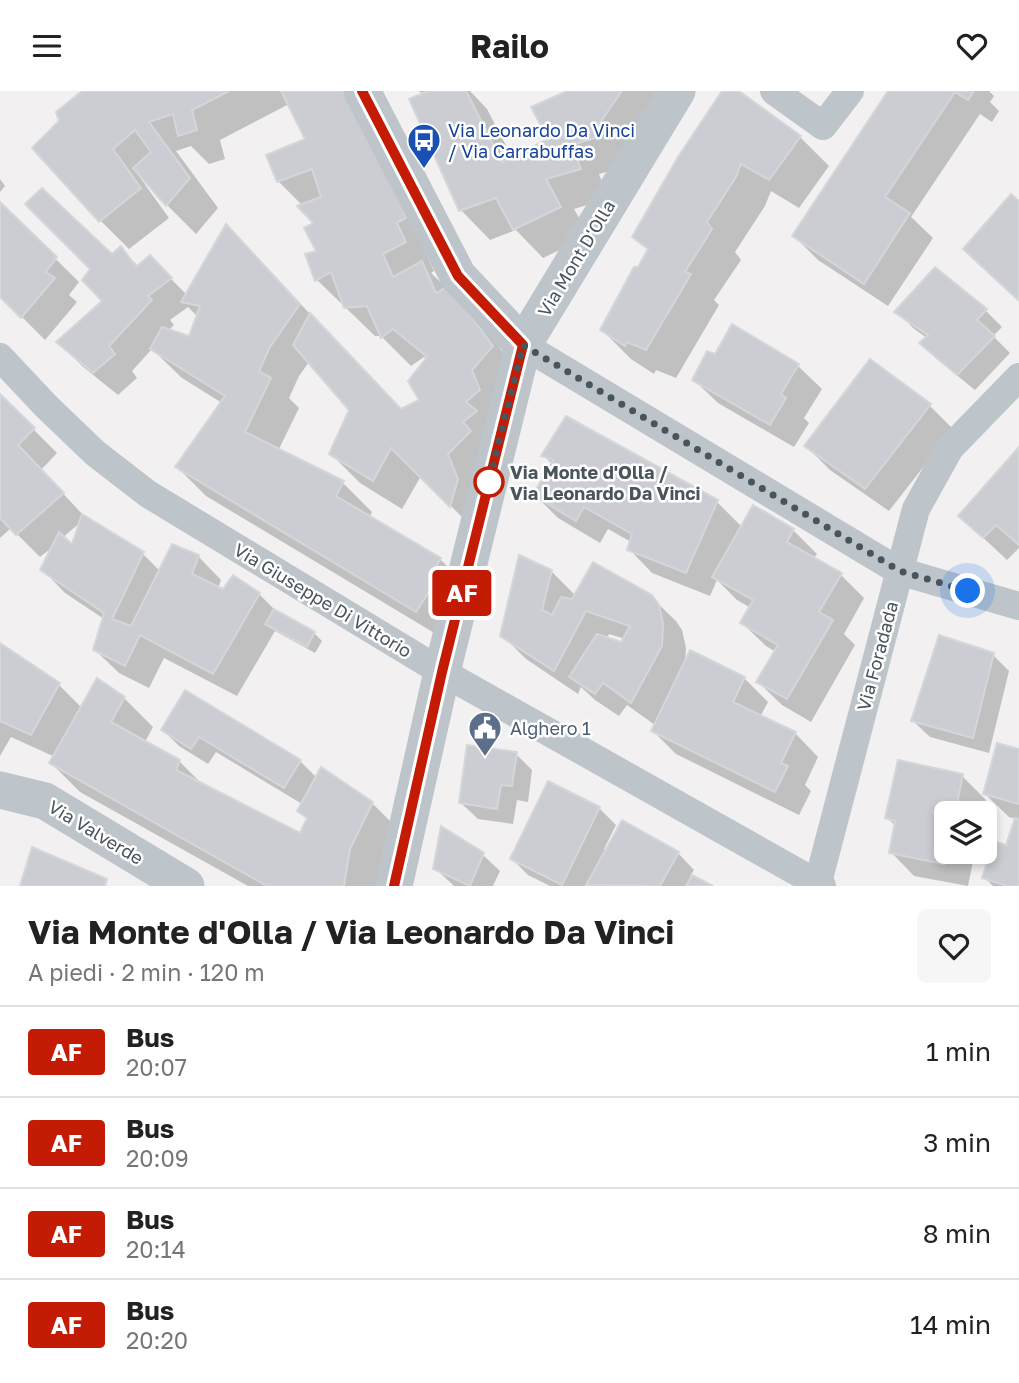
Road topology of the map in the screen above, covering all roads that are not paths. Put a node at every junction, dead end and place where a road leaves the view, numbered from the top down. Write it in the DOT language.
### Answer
graph roads {
  1 [pos="362,91"];
  2 [pos="677,91"];
  3 [pos="774,91"];
  4 [pos="850,91"];
  5 [pos="523,345"];
  6 [pos="0,357"];
  7 [pos="1019,377"];
  8 [pos="900,571"];
  9 [pos="1019,606"];
  10 [pos="442,672"];
  11 [pos="0,790"];
  12 [pos="186,886"];
  13 [pos="394,886"];
  14 [pos="819,886"];
  1 -- 5 [label="street"];
  2 -- 5 [label="street, Via Mont D'Olla"];
  3 -- 4 [label="street"];
  5 -- 8 [label="street"];
  5 -- 10 [label="street, Via Mont D'Olla"];
  6 -- 10 [label="street, Via Giuseppe Di Vittorio"];
  7 -- 8 [label="street, Via Foradada"];
  8 -- 9 [label="street"];
  8 -- 14 [label="street, Via Foradada"];
  10 -- 13 [label="street, Via Mont D'Olla"];
  10 -- 14 [label="street, Via Giuseppe Di Vittorio"];
  11 -- 12 [label="street, Via Valverde"];
}
